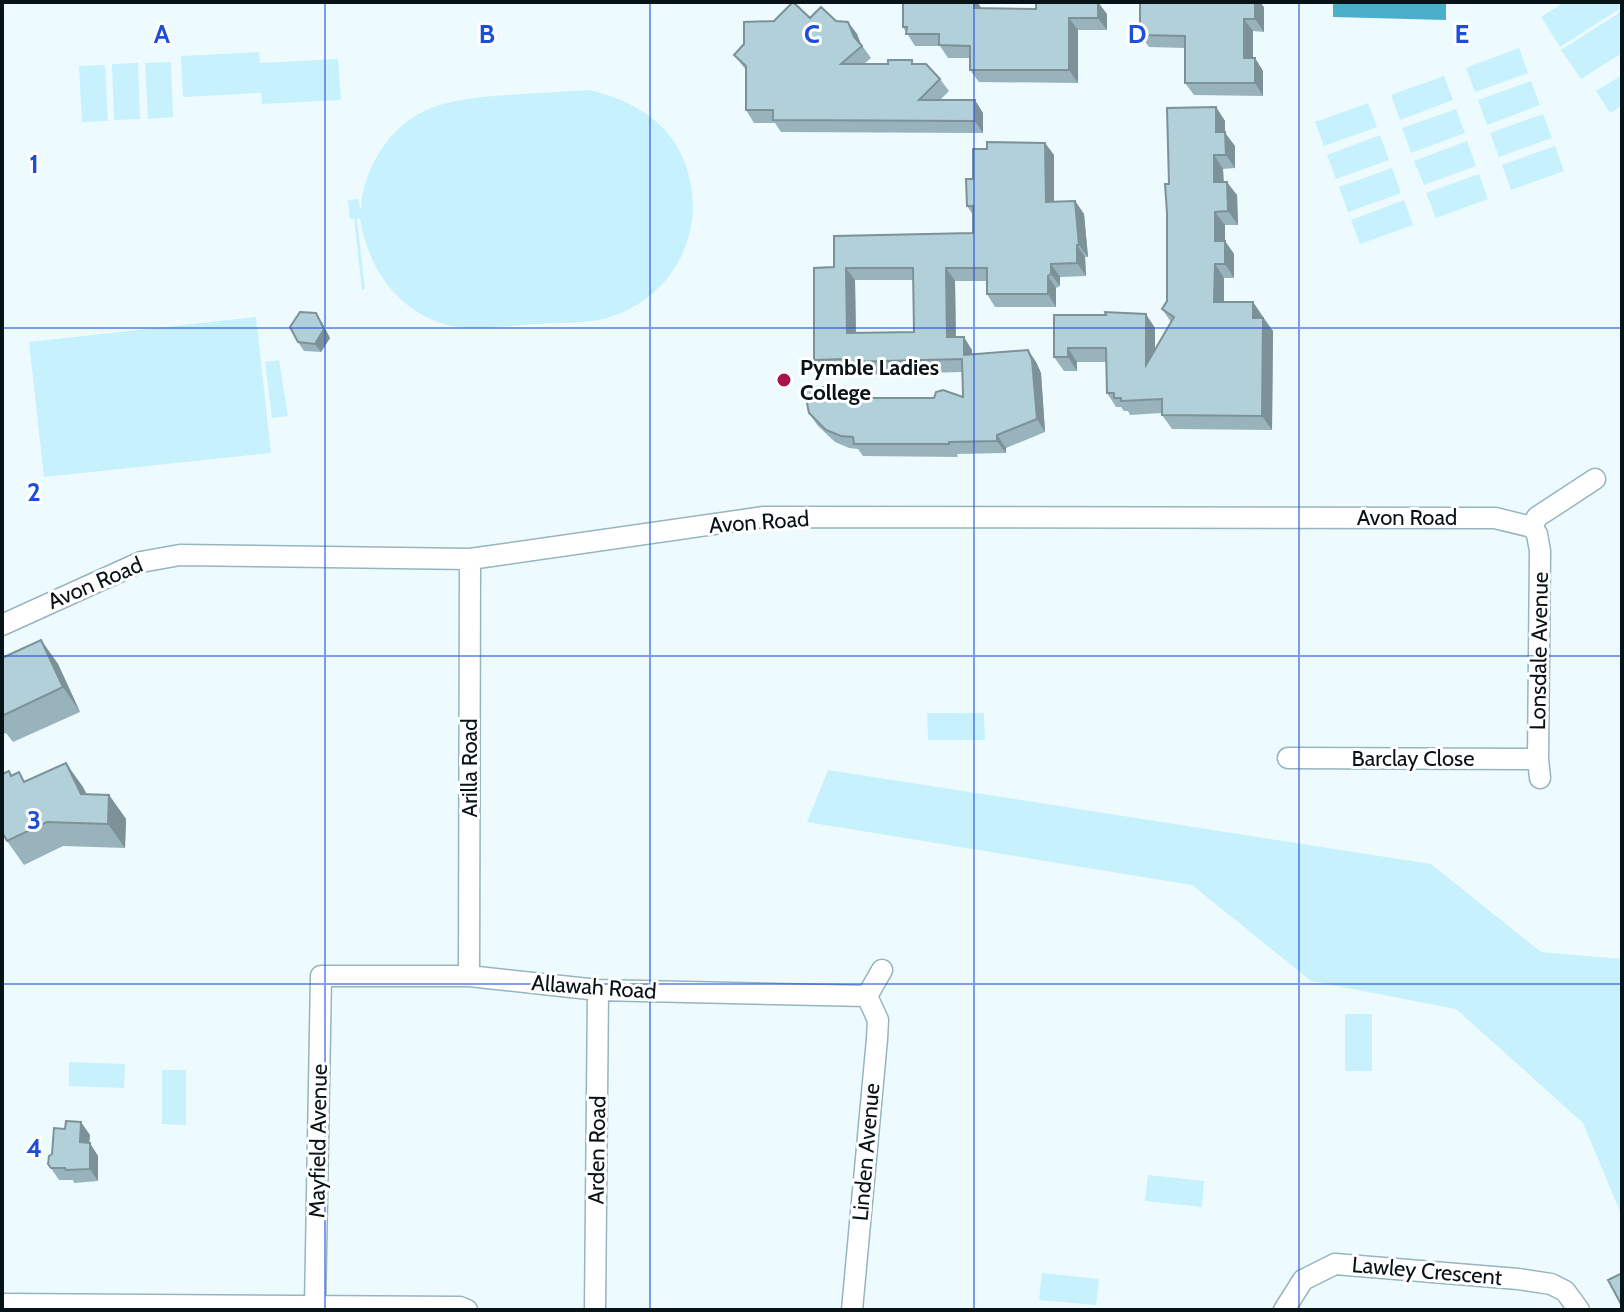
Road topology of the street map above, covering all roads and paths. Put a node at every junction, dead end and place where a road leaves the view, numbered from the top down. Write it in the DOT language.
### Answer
graph roads {
  1 [pos="1595,479"];
  2 [pos="1532,527"];
  3 [pos="470,559"];
  4 [pos="2,625"];
  5 [pos="1288,758"];
  6 [pos="1539,768"];
  7 [pos="882,970"];
  8 [pos="321,976"];
  9 [pos="469,976"];
  10 [pos="598,990"];
  11 [pos="867,996"];
  12 [pos="2,1304"];
  13 [pos="315,1306"];
  14 [pos="146,1307"];
  15 [pos="467,1310"];
  16 [pos="595,1310"];
  17 [pos="852,1310"];
  18 [pos="1284,1310"];
  19 [pos="1579,1310"];
  1 -- 2 [label="street"];
  2 -- 3 [label="street, Avon Road"];
  2 -- 6 [label="street, Lonsdale Avenue"];
  3 -- 4 [label="street, Avon Road"];
  3 -- 9 [label="street, Arilla Road"];
  5 -- 6 [label="street, Barclay Close"];
  7 -- 11 [label="street"];
  8 -- 9 [label="street, Allawah Road"];
  8 -- 13 [label="street, Mayfield Avenue"];
  9 -- 10 [label="street, Allawah Road"];
  10 -- 11 [label="street, Allawah Road"];
  10 -- 16 [label="street, Arden Road"];
  11 -- 17 [label="street, Linden Avenue"];
  12 -- 14 [label="street"];
  13 -- 14 [label="street"];
  13 -- 15 [label="street"];
  18 -- 19 [label="street, Lawley Crescent"];
}
